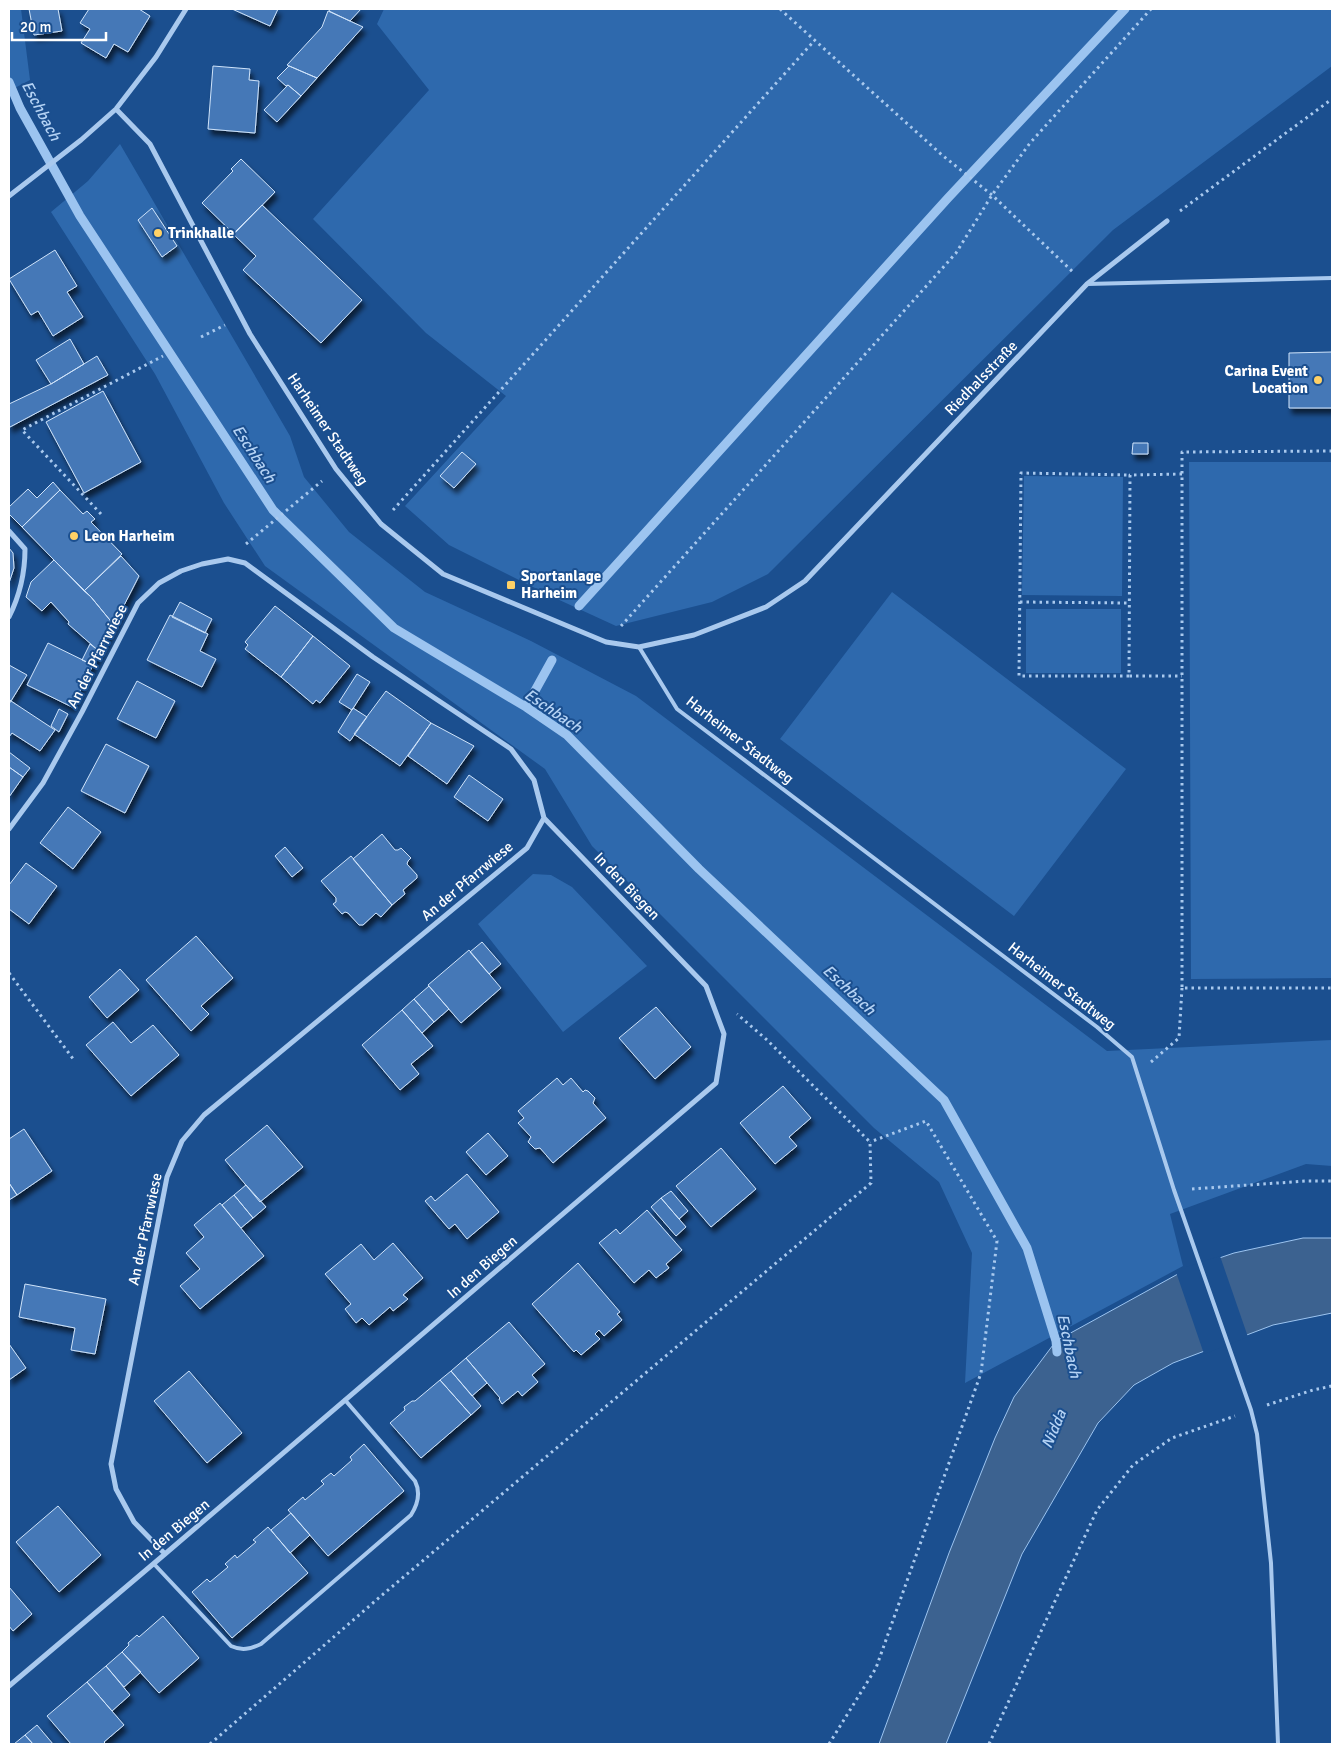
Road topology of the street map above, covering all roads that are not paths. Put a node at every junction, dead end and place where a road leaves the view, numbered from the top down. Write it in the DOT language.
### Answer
graph roads {
  1 [pos="186,9"];
  2 [pos="116,109"];
  3 [pos="9,196"];
  4 [pos="1167,221"];
  5 [pos="1332,278"];
  6 [pos="1087,284"];
  7 [pos="9,532"];
  8 [pos="9,617"];
  9 [pos="639,647"];
  10 [pos="544,818"];
  11 [pos="9,829"];
  12 [pos="345,1400"];
  13 [pos="165,1554"];
  14 [pos="154,1564"];
  15 [pos="9,1686"];
  16 [pos="1278,1744"];
  1 -- 2 [label="street"];
  2 -- 3 [label="street"];
  2 -- 9 [label="street, Harheimer Stadtweg"];
  4 -- 6 [label="street, Riedhalsstraße"];
  5 -- 6 [label="lane"];
  6 -- 9 [label="street, Riedhalsstraße"];
  7 -- 8 [label="street"];
  9 -- 16 [label="lane, Harheimer Stadtweg"];
  10 -- 11 [label="street, An der Pfarrwiese"];
  10 -- 12 [label="street, In den Biegen"];
  10 -- 13 [label="street, An der Pfarrwiese"];
  12 -- 13 [label="street, In den Biegen"];
  12 -- 14 [label="lane"];
  13 -- 14 [label="street, In den Biegen"];
  14 -- 15 [label="street, In den Biegen"];
}
